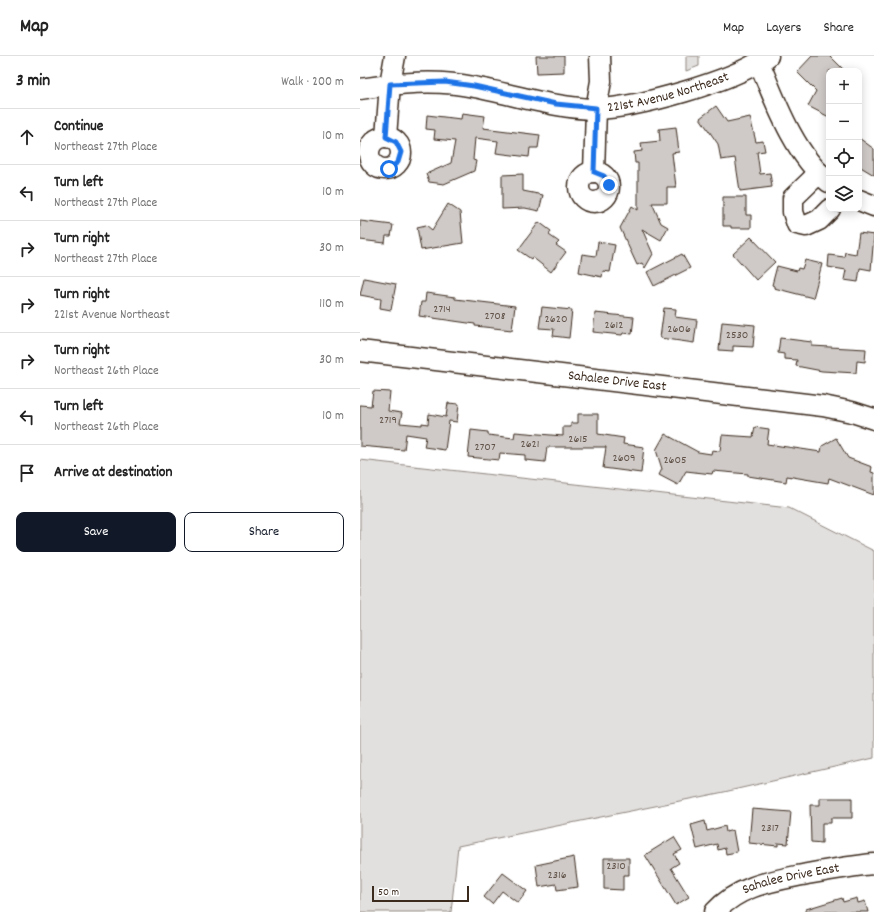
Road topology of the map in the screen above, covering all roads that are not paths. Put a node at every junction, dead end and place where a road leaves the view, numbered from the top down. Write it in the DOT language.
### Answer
graph roads {
  1 [pos="395,56"];
  2 [pos="600,56"];
  3 [pos="764,59"];
  4 [pos="390,84"];
  5 [pos="360,89"];
  6 [pos="596,108"];
  7 [pos="386,137"];
  8 [pos="594,172"];
  9 [pos="824,177"];
  10 [pos="862,201"];
  11 [pos="874,206"];
  12 [pos="827,212"];
  13 [pos="360,351"];
  14 [pos="874,419"];
  15 [pos="874,864"];
  16 [pos="715,912"];
  1 -- 4 [label="street"];
  2 -- 6 [label="street"];
  3 -- 6 [label="street, 221st Avenue Northeast"];
  3 -- 9 [label="street"];
  4 -- 5 [label="street, 221st Avenue Northeast"];
  4 -- 6 [label="street, 221st Avenue Northeast"];
  4 -- 7 [label="street"];
  6 -- 8 [label="street"];
  9 -- 12 [label="street"];
  10 -- 11 [label="street"];
  13 -- 14 [label="street, Sahalee Drive East"];
  15 -- 16 [label="street, Sahalee Drive East"];
}
